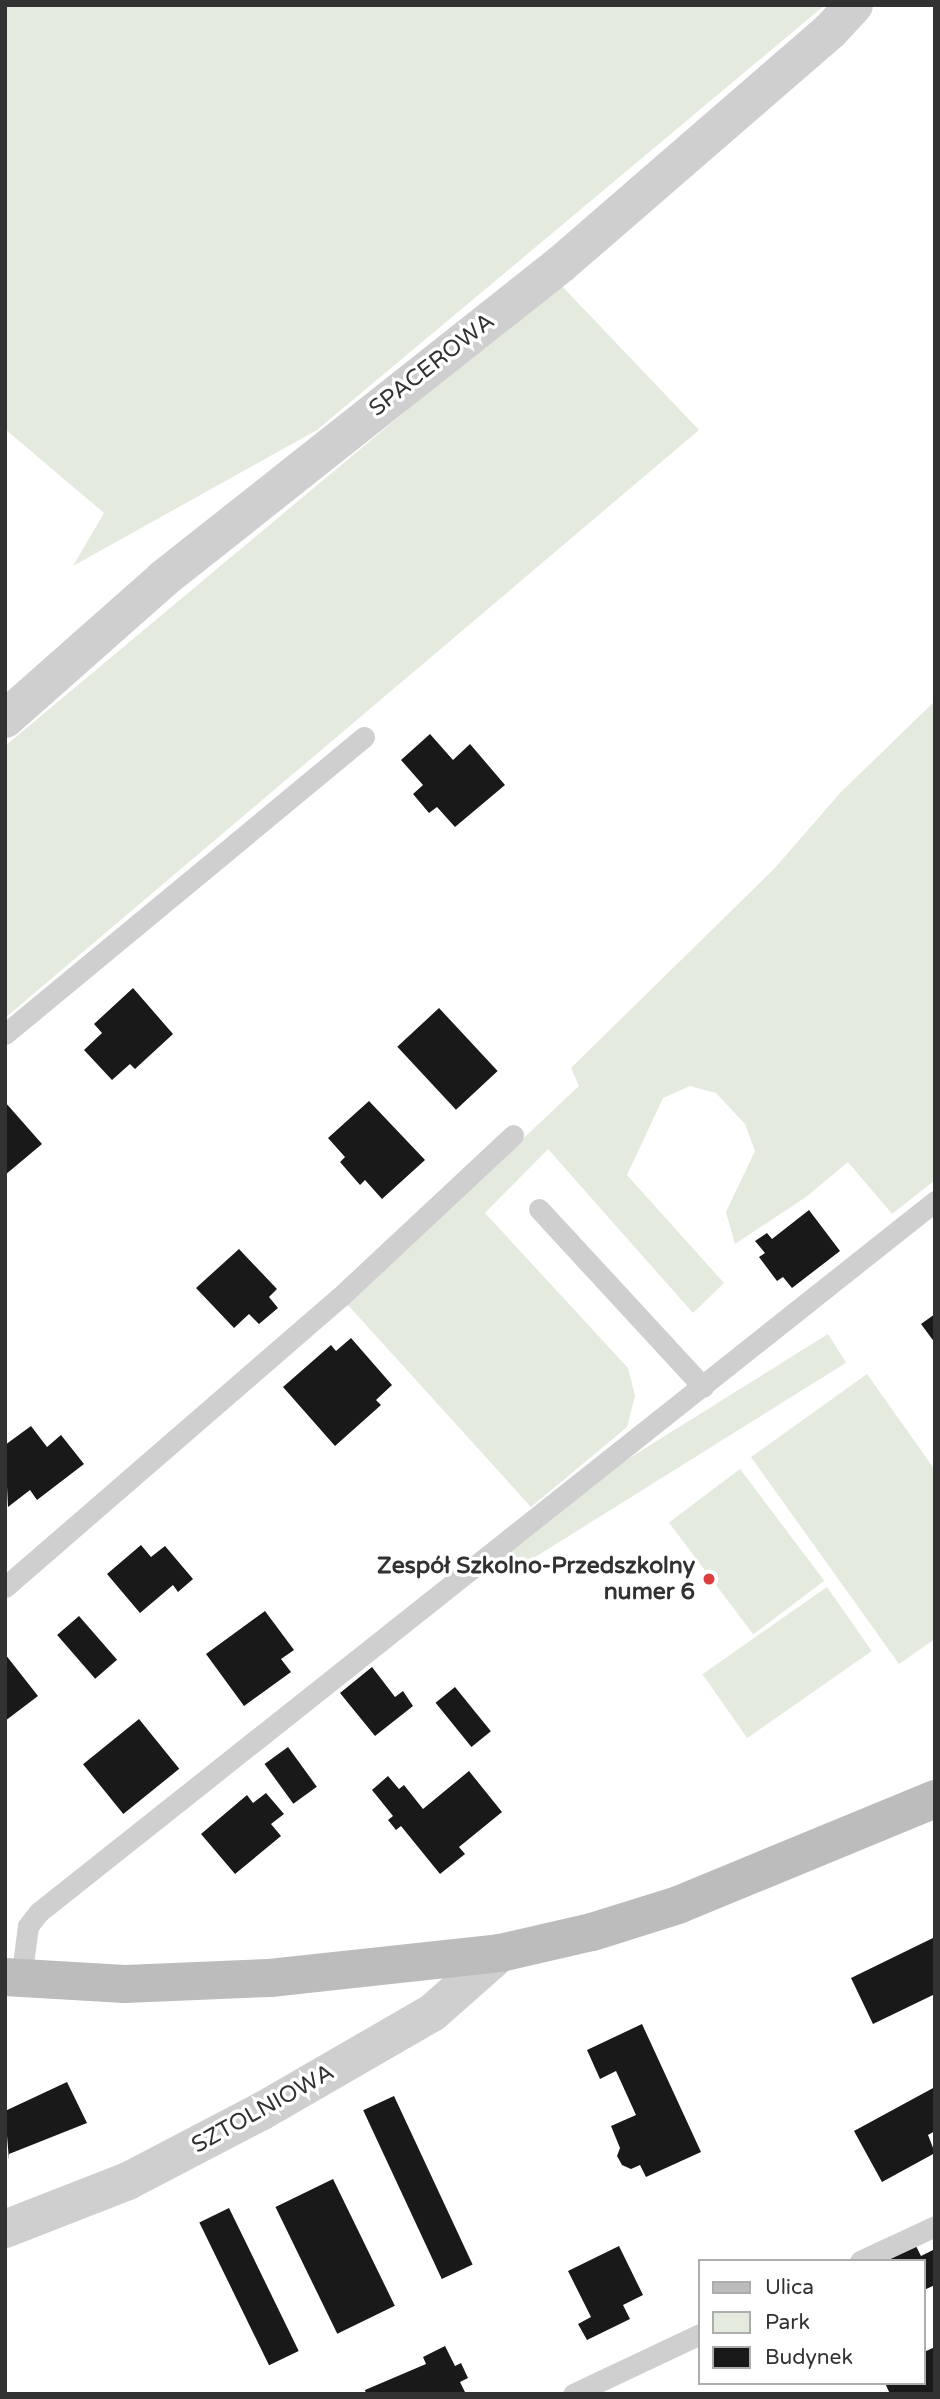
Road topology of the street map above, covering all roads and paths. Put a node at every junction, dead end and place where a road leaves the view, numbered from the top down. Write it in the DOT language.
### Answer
graph roads {
  1 [pos="854,5"];
  2 [pos="5,719"];
  3 [pos="364,737"];
  4 [pos="5,1034"];
  5 [pos="513,1135"];
  6 [pos="935,1201"];
  7 [pos="539,1209"];
  8 [pos="703,1387"];
  9 [pos="5,1587"];
  10 [pos="935,1799"];
  11 [pos="500,1953"];
  12 [pos="13,1978"];
  13 [pos="935,2227"];
  14 [pos="5,2230"];
  15 [pos="864,2259"];
  16 [pos="698,2335"];
  17 [pos="573,2394"];
  1 -- 2 [label="street, SPACEROWA"];
  3 -- 4 [label="lane"];
  5 -- 9 [label="lane"];
  6 -- 8 [label="lane"];
  7 -- 8 [label="lane"];
  8 -- 12 [label="lane"];
  10 -- 11 [label="street"];
  11 -- 12 [label="street"];
  11 -- 14 [label="street, SZTOLNIOWA"];
  13 -- 15 [label="lane"];
  16 -- 17 [label="lane"];
}
